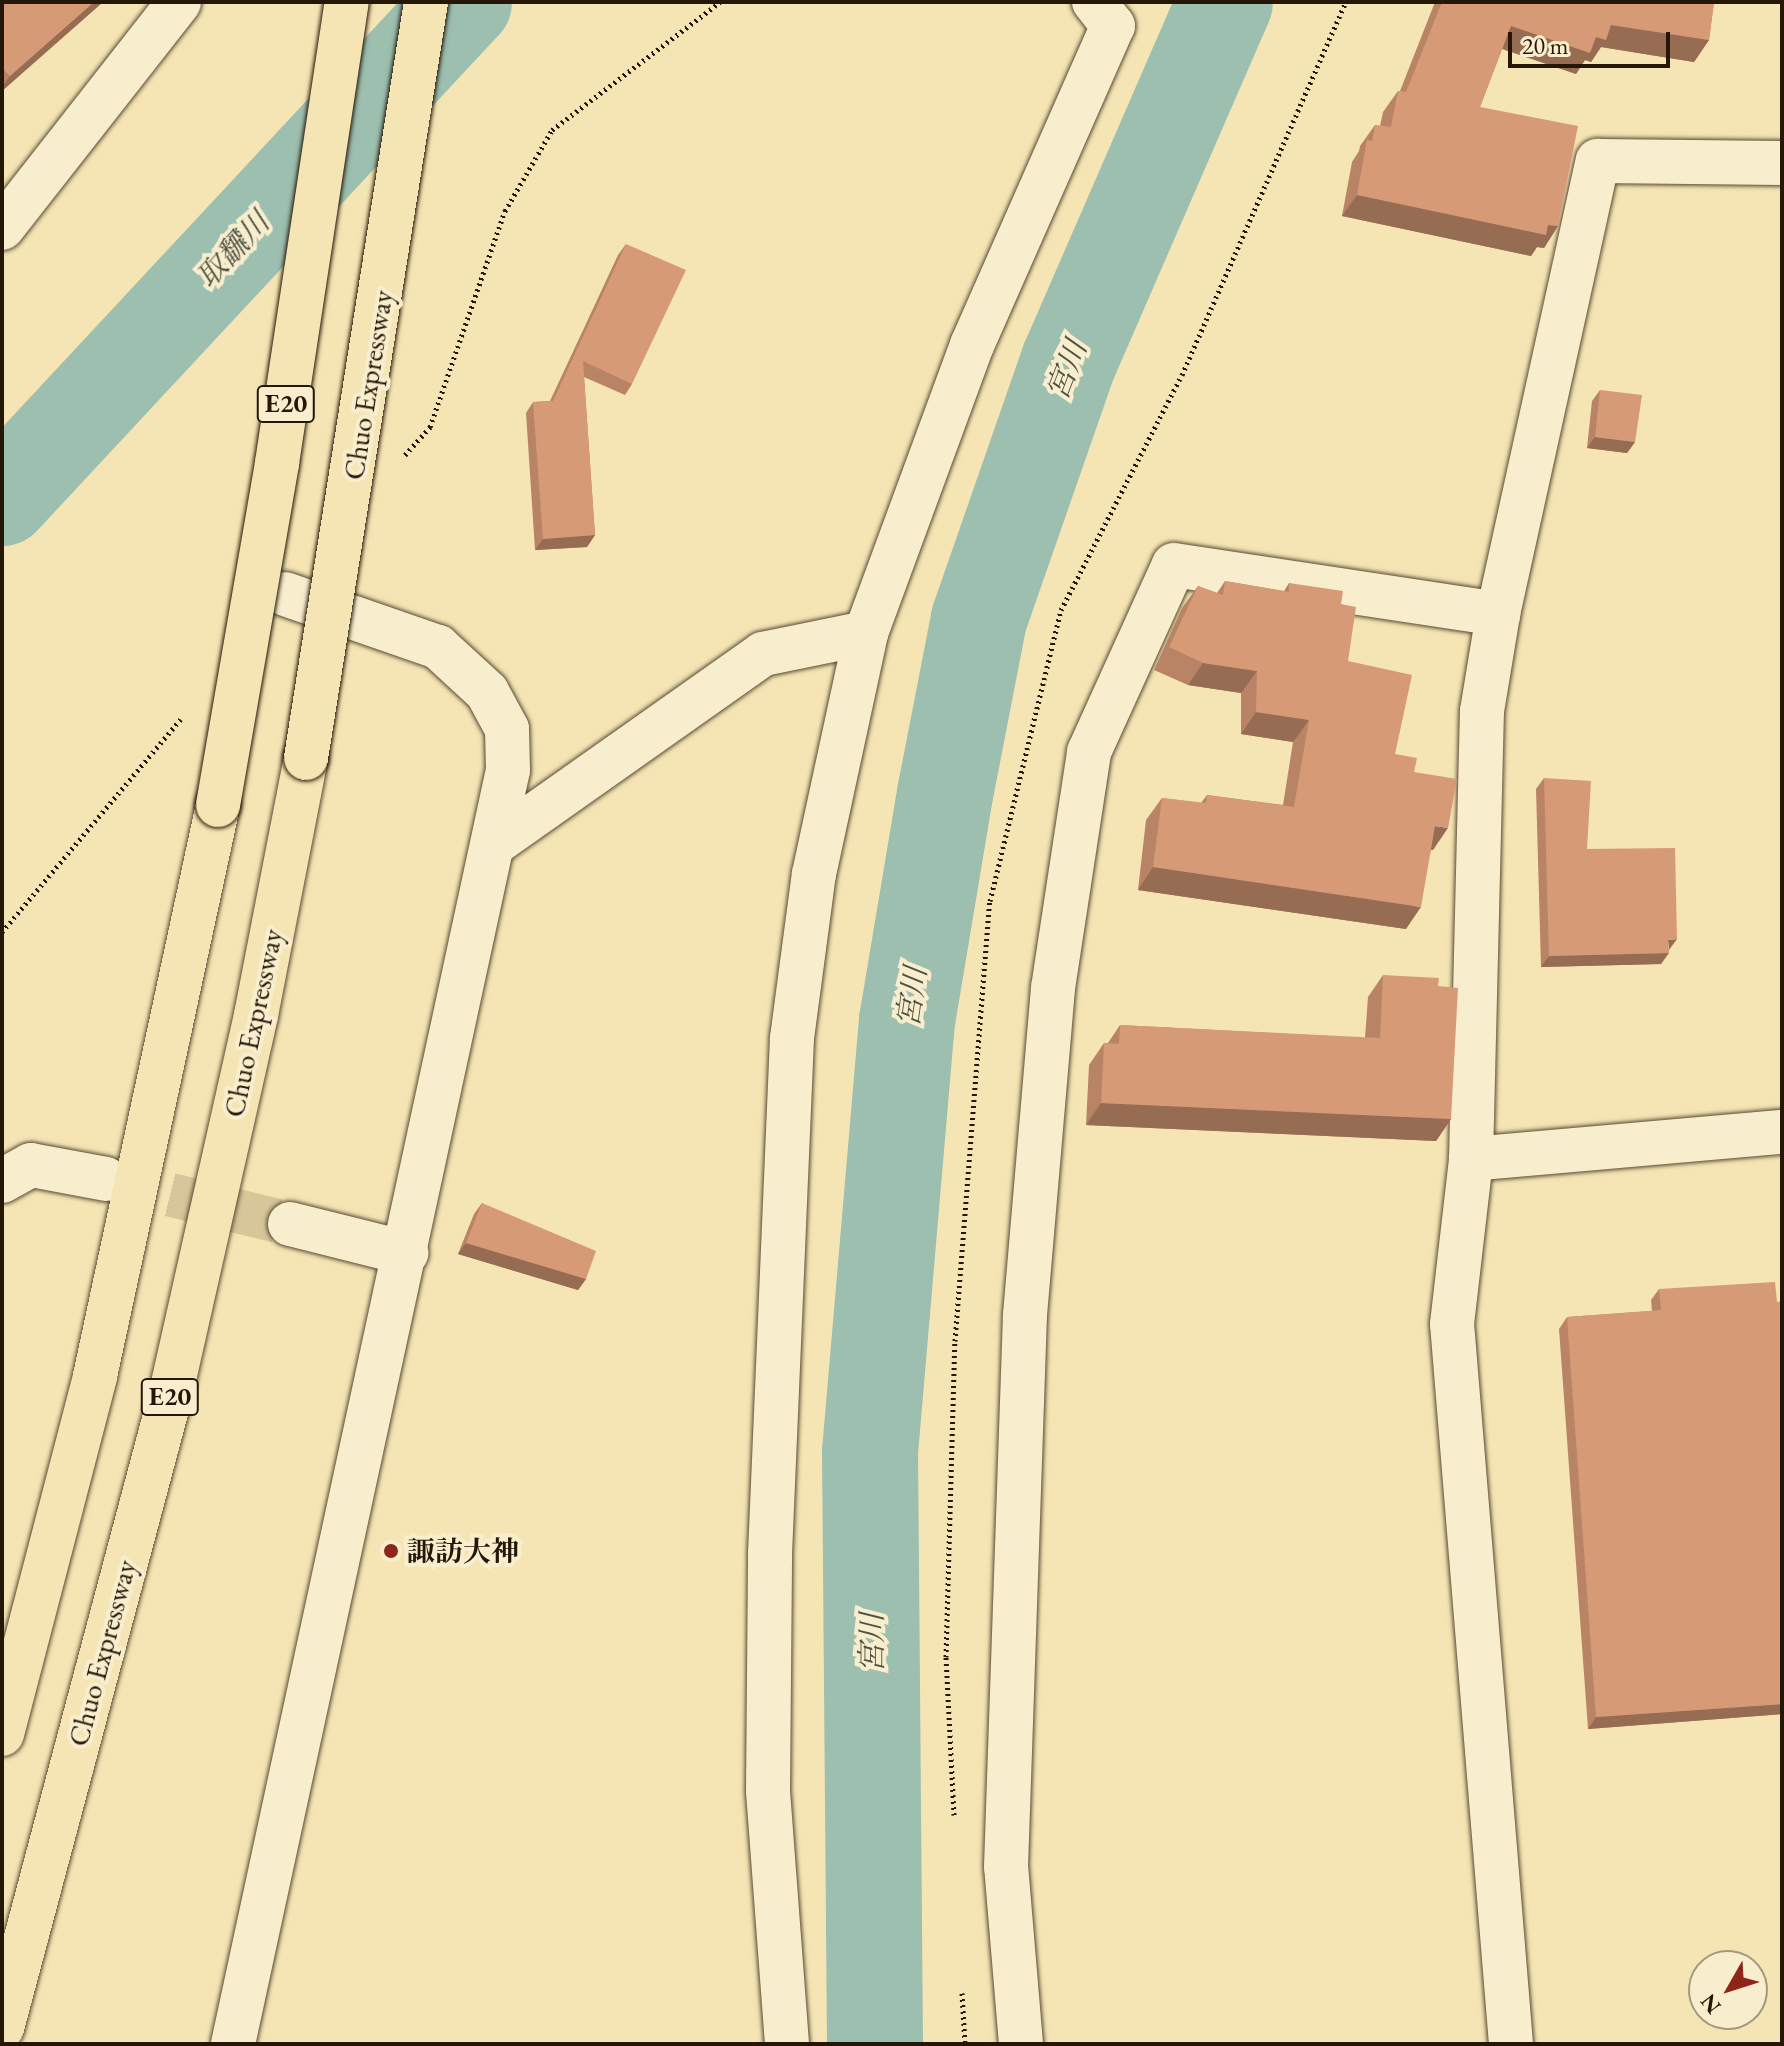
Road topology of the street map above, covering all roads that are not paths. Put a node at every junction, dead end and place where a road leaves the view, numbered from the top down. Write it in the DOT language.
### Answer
graph roads {
  1 [pos="179,2"];
  2 [pos="347,2"];
  3 [pos="426,2"];
  4 [pos="1094,2"];
  5 [pos="1782,163"];
  6 [pos="2,228"];
  7 [pos="285,594"];
  8 [pos="1498,614"];
  9 [pos="866,633"];
  10 [pos="495,843"];
  11 [pos="1782,1132"];
  12 [pos="1471,1159"];
  13 [pos="106,1179"];
  14 [pos="2,1181"];
  15 [pos="290,1224"];
  16 [pos="406,1253"];
  17 [pos="2,1734"];
  18 [pos="250,1977"];
  19 [pos="2,2028"];
  20 [pos="233,2044"];
  21 [pos="263,2044"];
  22 [pos="787,2044"];
  23 [pos="1021,2044"];
  24 [pos="1511,2044"];
  1 -- 6 [label="street"];
  2 -- 17 [label="highway, E20, bridge"];
  3 -- 19 [label="highway, Chuo Expressway / E20, bridge"];
  4 -- 9 [label="street"];
  5 -- 8 [label="street"];
  7 -- 10 [label="street"];
  8 -- 12 [label="street"];
  8 -- 23 [label="street"];
  9 -- 10 [label="street"];
  9 -- 22 [label="street"];
  10 -- 16 [label="street"];
  11 -- 12 [label="street"];
  12 -- 24 [label="street"];
  13 -- 14 [label="street"];
  15 -- 16 [label="street"];
  16 -- 18 [label="street"];
  18 -- 20 [label="street"];
  18 -- 21 [label="street"];
}
